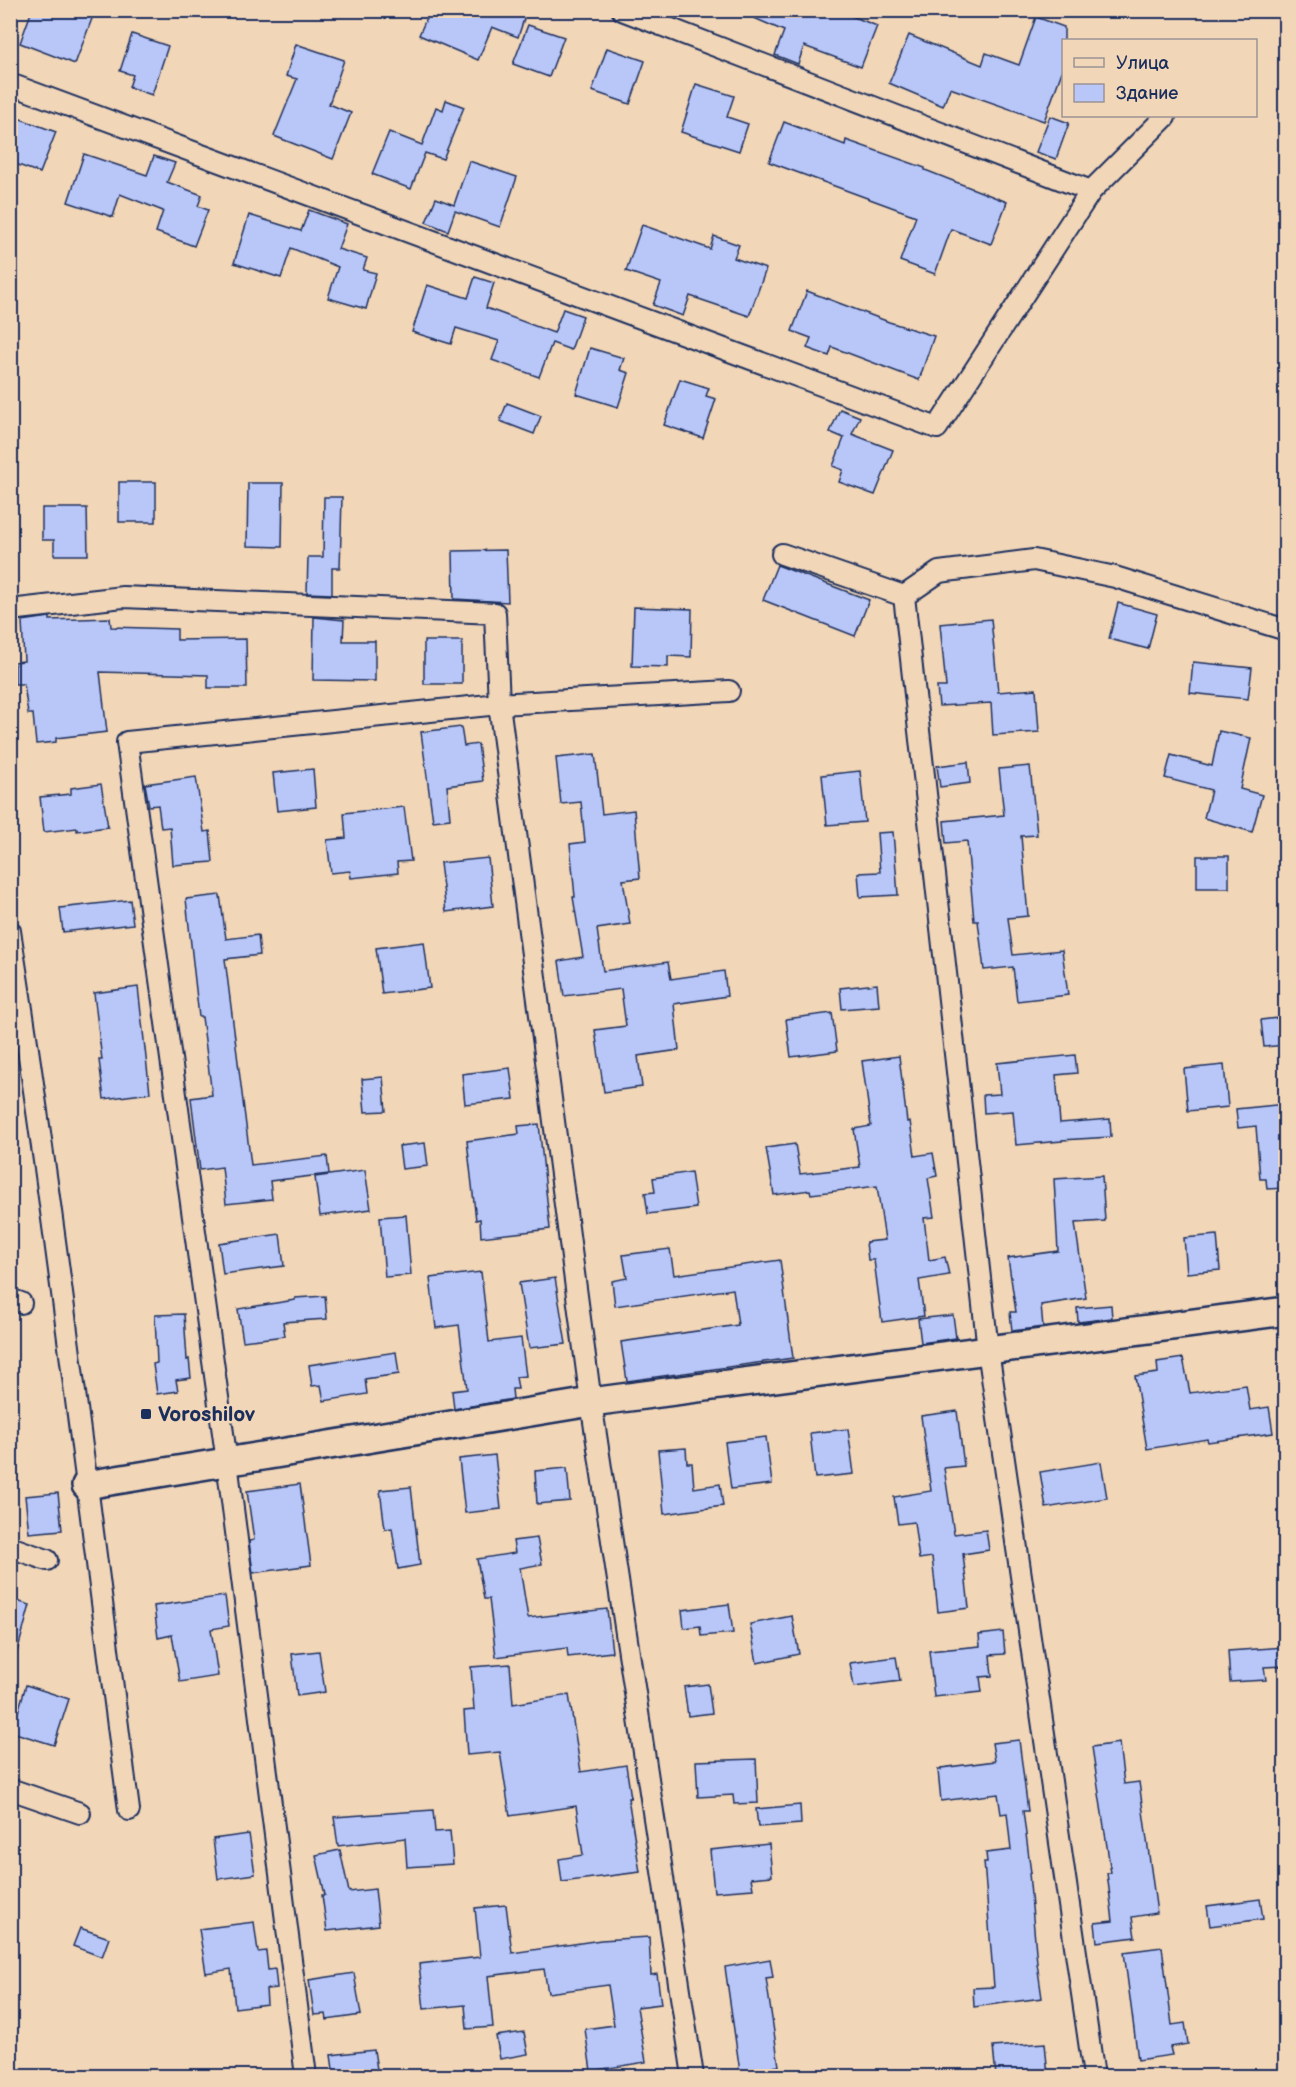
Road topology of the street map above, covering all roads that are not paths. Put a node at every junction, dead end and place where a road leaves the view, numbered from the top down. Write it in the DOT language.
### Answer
graph roads {
  1 [pos="622,10"];
  2 [pos="10,84"];
  3 [pos="1165,117"];
  4 [pos="1091,191"];
  5 [pos="782,554"];
  6 [pos="904,596"];
  7 [pos="10,610"];
  8 [pos="1286,630"];
  9 [pos="729,691"];
  10 [pos="499,704"];
  11 [pos="10,931"];
  12 [pos="1286,1311"];
  13 [pos="988,1350"];
  14 [pos="591,1402"];
  15 [pos="227,1462"];
  16 [pos="86,1485"];
  17 [pos="10,1547"];
  18 [pos="47,1560"];
  19 [pos="10,1789"];
  20 [pos="129,1810"];
  21 [pos="80,1813"];
  22 [pos="306,2076"];
  23 [pos="693,2076"];
  24 [pos="1094,2076"];
  1 -- 4 [label="street"];
  2 -- 4 [label="street"];
  3 -- 4 [label="street"];
  5 -- 6 [label="street"];
  6 -- 8 [label="street"];
  6 -- 13 [label="street"];
  7 -- 10 [label="street"];
  9 -- 10 [label="street"];
  10 -- 14 [label="street"];
  10 -- 15 [label="street"];
  11 -- 16 [label="street"];
  12 -- 13 [label="street"];
  13 -- 14 [label="street"];
  13 -- 24 [label="street"];
  14 -- 15 [label="street"];
  14 -- 23 [label="street"];
  15 -- 16 [label="street"];
  15 -- 22 [label="street"];
  16 -- 20 [label="street"];
  17 -- 18 [label="street"];
  19 -- 21 [label="street"];
}
